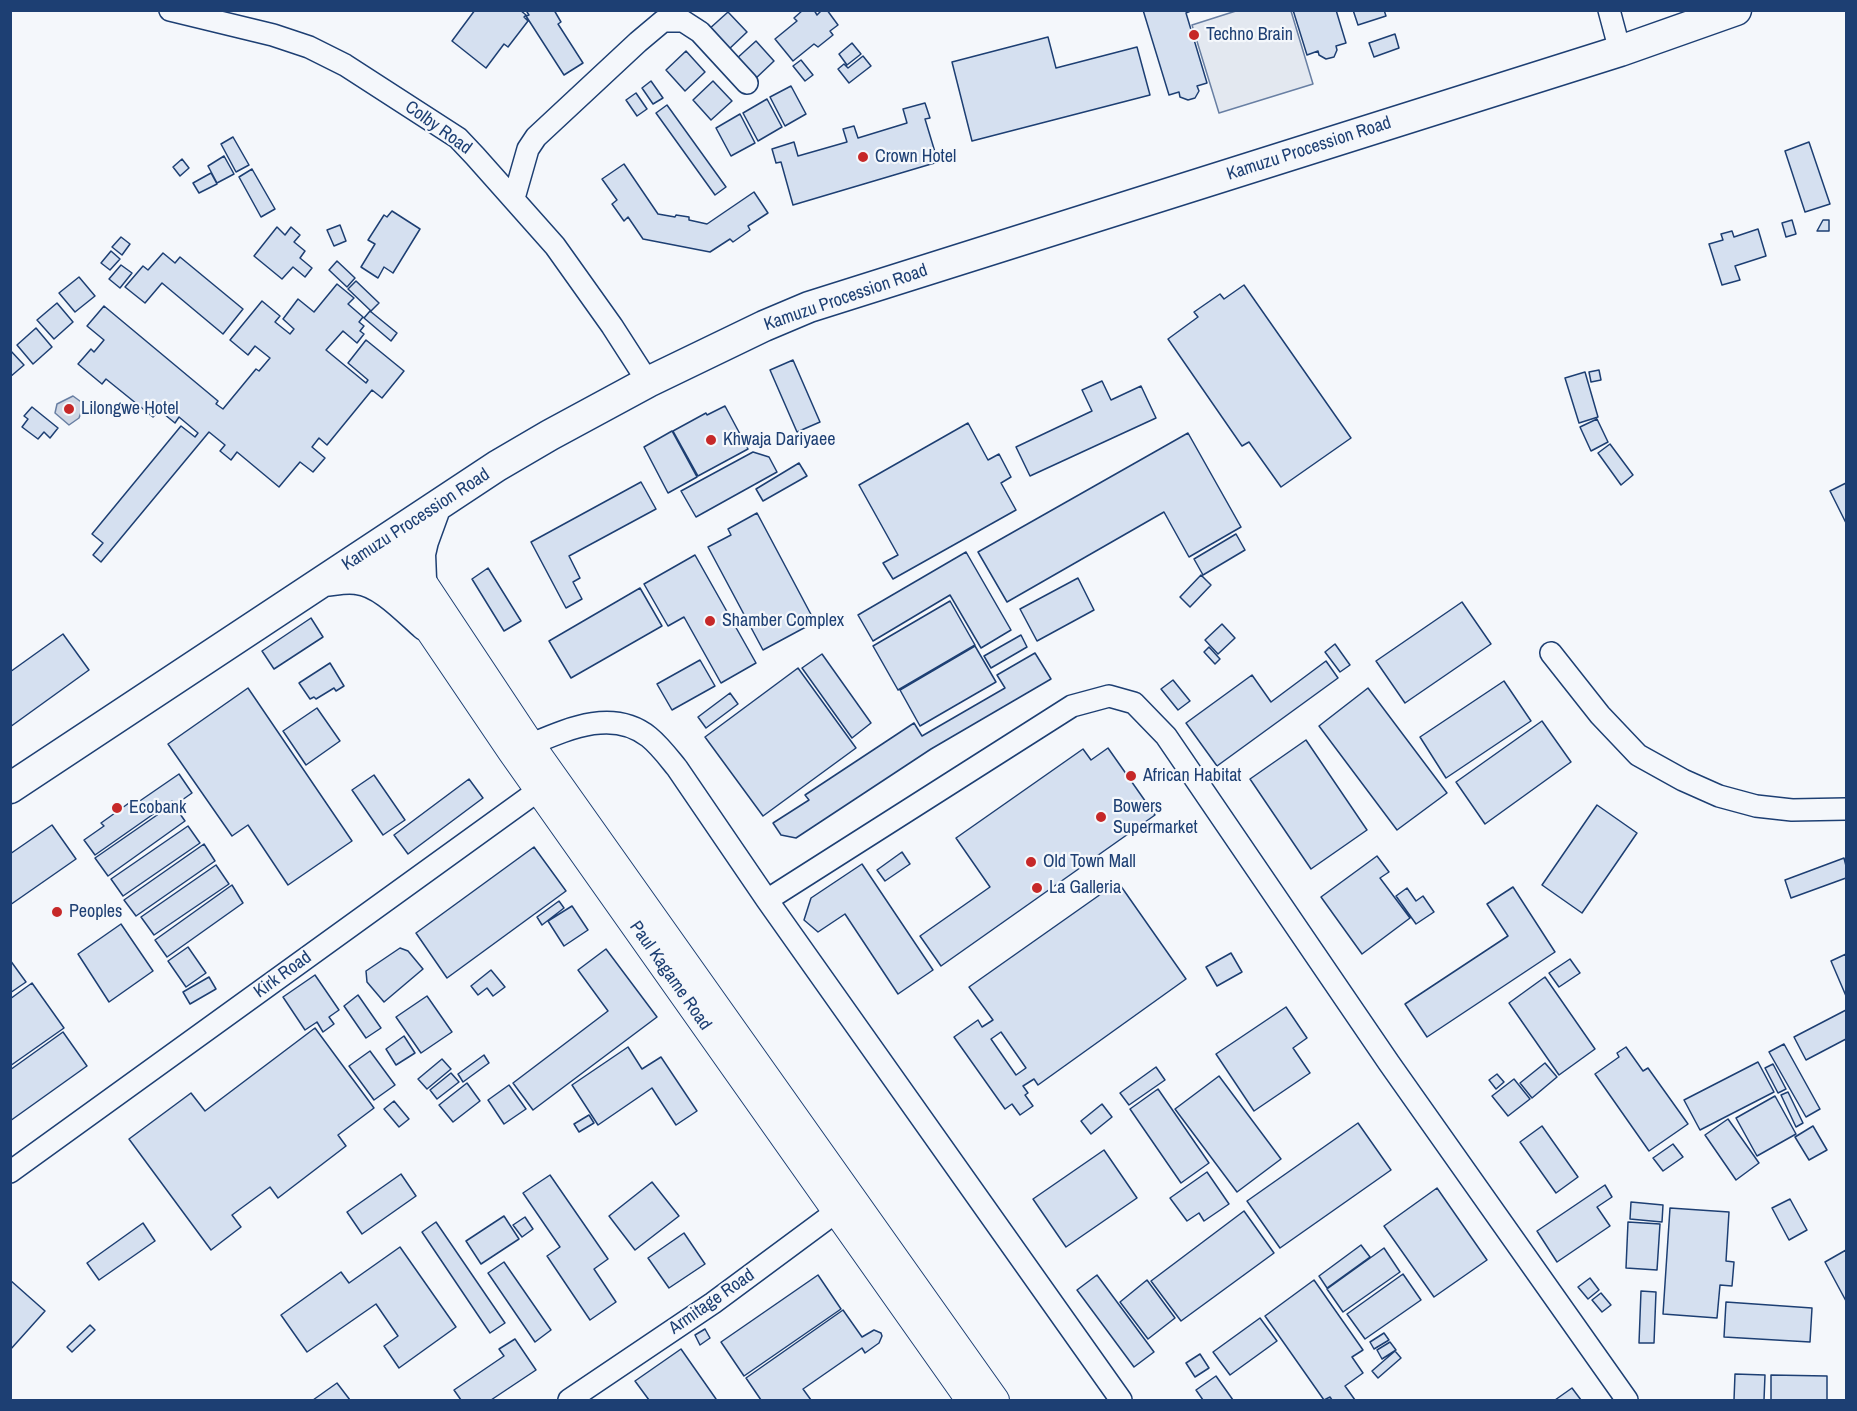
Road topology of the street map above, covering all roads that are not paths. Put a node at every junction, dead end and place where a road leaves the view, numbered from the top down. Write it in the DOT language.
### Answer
graph roads {
  1 [pos="170,10"];
  2 [pos="1609,10"];
  3 [pos="1737,10"];
  4 [pos="1620,51"];
  5 [pos="747,83"];
  6 [pos="514,198"];
  7 [pos="648,382"];
  8 [pos="435,507"];
  9 [pos="382,543"];
  10 [pos="421,579"];
  11 [pos="322,582"];
  12 [pos="425,625"];
  13 [pos="1551,653"];
  14 [pos="521,748"];
  15 [pos="547,784"];
  16 [pos="10,788"];
  17 [pos="1846,809"];
  18 [pos="767,900"];
  19 [pos="10,1172"];
  20 [pos="844,1206"];
  21 [pos="569,1401"];
  22 [pos="969,1401"];
  23 [pos="996,1401"];
  24 [pos="1121,1401"];
  25 [pos="1627,1401"];
  1 -- 6 [label="street, Colby Road"];
  2 -- 4 [label="street"];
  3 -- 4 [label="highway, Kamuzu Procession Road"];
  4 -- 7 [label="highway, Kamuzu Procession Road"];
  5 -- 6 [label="street"];
  6 -- 7 [label="street, Colby Road"];
  7 -- 8 [label="highway, Kamuzu Procession Road"];
  8 -- 9 [label="highway, Kamuzu Procession Road"];
  8 -- 10 [label="highway"];
  9 -- 10 [label="main road"];
  9 -- 11 [label="highway, Kamuzu Procession Road"];
  9 -- 12 [label="main road, Paul Kagame Road"];
  10 -- 14 [label="main road"];
  11 -- 12 [label="highway"];
  11 -- 16 [label="highway, Kamuzu Procession Road"];
  12 -- 14 [label="main road, Paul Kagame Road"];
  13 -- 17 [label="street"];
  14 -- 15 [label="main road, Paul Kagame Road"];
  14 -- 18 [label="street"];
  15 -- 19 [label="street, Kirk Road"];
  15 -- 20 [label="main road, Paul Kagame Road"];
  18 -- 24 [label="street"];
  18 -- 25 [label="street"];
  20 -- 21 [label="street, Armitage Road"];
  20 -- 22 [label="main road, Paul Kagame Road"];
  20 -- 23 [label="main road"];
}
